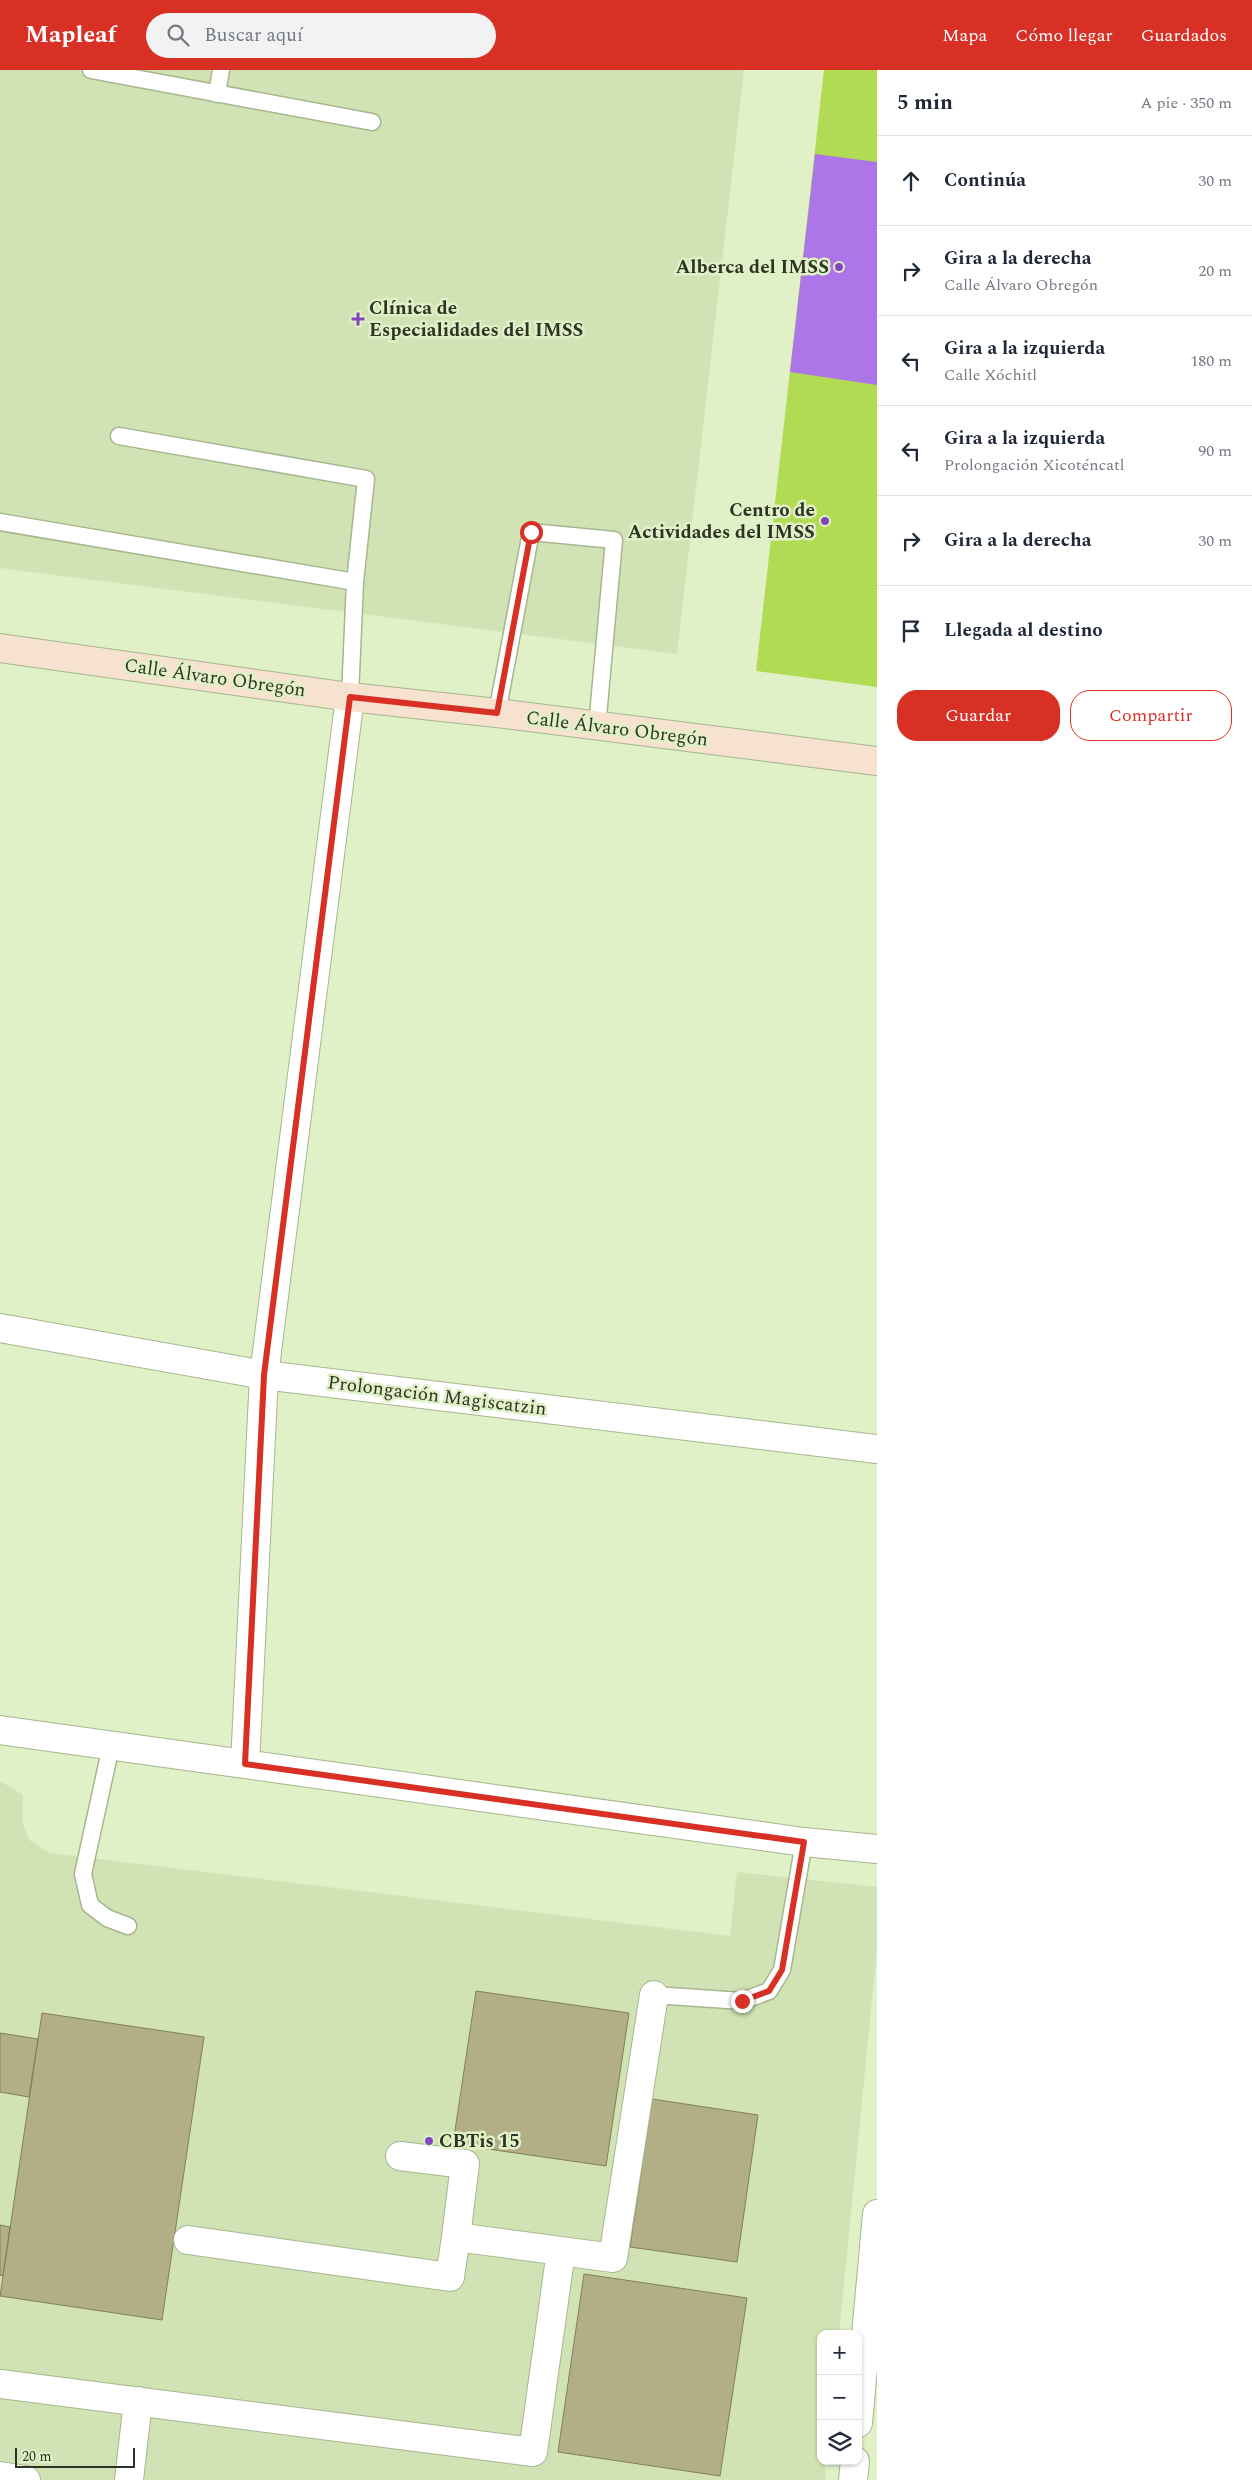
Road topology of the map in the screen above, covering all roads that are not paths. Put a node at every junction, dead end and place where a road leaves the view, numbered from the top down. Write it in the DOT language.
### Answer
graph roads {
  1 [pos="91,70"];
  2 [pos="221,70"];
  3 [pos="116,73"];
  4 [pos="217,94"];
  5 [pos="372,122"];
  6 [pos="118,436"];
  7 [pos="0,522"];
  8 [pos="355,582"];
  9 [pos="0,648"];
  10 [pos="350,697"];
  11 [pos="497,713"];
  12 [pos="597,727"];
  13 [pos="877,762"];
  14 [pos="0,1328"];
  15 [pos="264,1375"];
  16 [pos="877,1449"];
  17 [pos="0,1730"];
  18 [pos="111,1746"];
  19 [pos="245,1764"];
  20 [pos="804,1842"];
  21 [pos="877,1849"];
  22 [pos="128,1926"];
  23 [pos="654,1995"];
  24 [pos="400,2156"];
  25 [pos="877,2214"];
  26 [pos="456,2237"];
  27 [pos="188,2240"];
  28 [pos="561,2251"];
  29 [pos="0,2384"];
  30 [pos="138,2402"];
  31 [pos="858,2420"];
  32 [pos="855,2465"];
  33 [pos="0,2476"];
  34 [pos="26,2480"];
  35 [pos="129,2480"];
  36 [pos="853,2480"];
  1 -- 3 [label="lane"];
  2 -- 4 [label="lane"];
  3 -- 4 [label="lane"];
  4 -- 5 [label="lane"];
  6 -- 8 [label="lane"];
  7 -- 8 [label="lane"];
  8 -- 10 [label="lane"];
  9 -- 10 [label="street, Calle Álvaro Obregón"];
  10 -- 11 [label="street, Calle Álvaro Obregón"];
  10 -- 15 [label="street"];
  11 -- 12 [label="street, Calle Álvaro Obregón"];
  11 -- 12 [label="lane"];
  12 -- 13 [label="street, Calle Álvaro Obregón"];
  14 -- 15 [label="street, Prolongación Magiscatzin"];
  15 -- 16 [label="street, Prolongación Magiscatzin"];
  15 -- 19 [label="street"];
  17 -- 18 [label="street"];
  18 -- 19 [label="street"];
  18 -- 22 [label="lane"];
  19 -- 20 [label="street"];
  20 -- 21 [label="street"];
  20 -- 23 [label="lane"];
  23 -- 28 [label="street"];
  24 -- 26 [label="street"];
  25 -- 31 [label="street"];
  26 -- 27 [label="street"];
  26 -- 28 [label="street"];
  28 -- 30 [label="street"];
  29 -- 30 [label="street"];
  30 -- 35 [label="street"];
  32 -- 36 [label="street"];
  33 -- 34 [label="street"];
}
